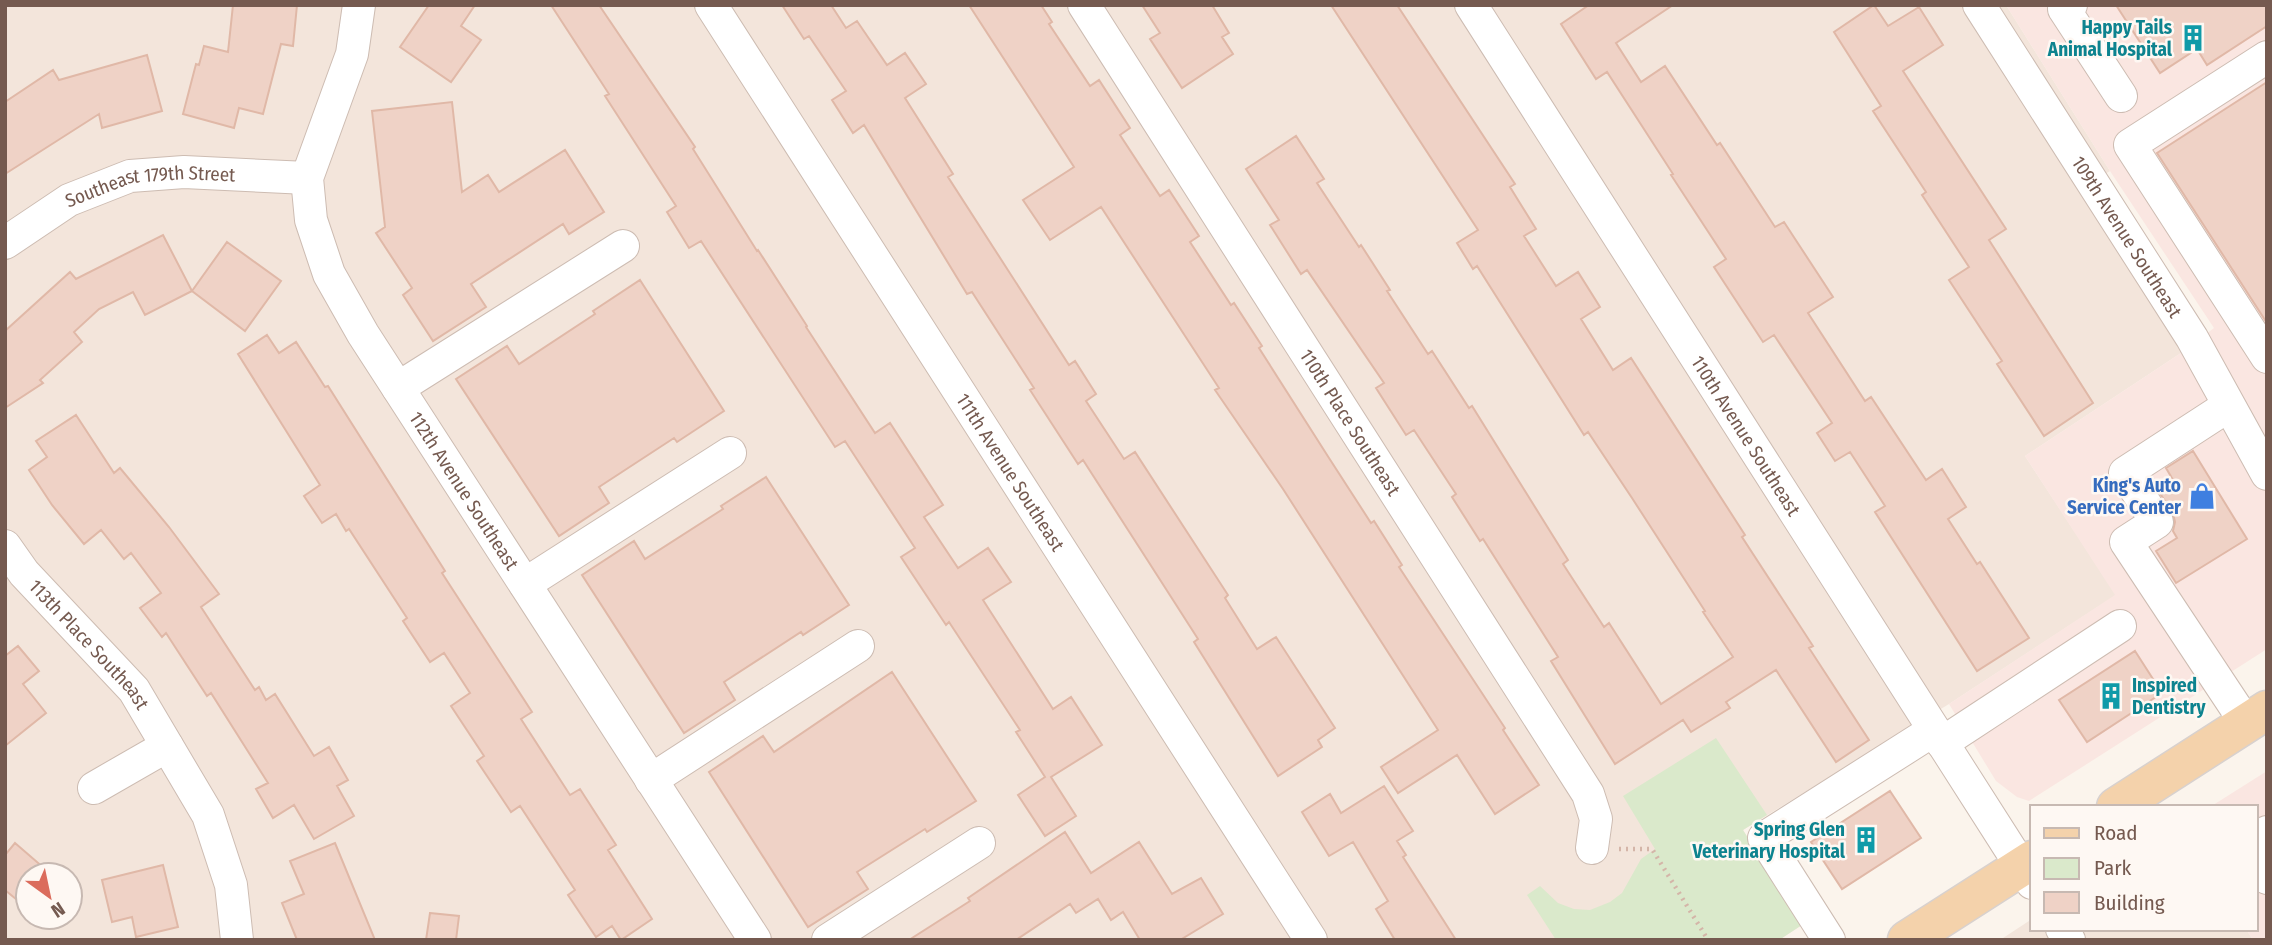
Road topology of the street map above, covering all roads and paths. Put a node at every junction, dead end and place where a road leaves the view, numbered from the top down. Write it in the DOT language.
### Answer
graph roads {
  1 [pos="359,5"];
  2 [pos="711,5"];
  3 [pos="1084,5"];
  4 [pos="1471,5"];
  5 [pos="1979,5"];
  6 [pos="2071,5"];
  7 [pos="2267,57"];
  8 [pos="2120,96"];
  9 [pos="307,178"];
  10 [pos="5,243"];
  11 [pos="623,246"];
  12 [pos="2267,357"];
  13 [pos="398,387"];
  14 [pos="2228,406"];
  15 [pos="730,453"];
  16 [pos="2267,474"];
  17 [pos="5,546"];
  18 [pos="525,584"];
  19 [pos="2120,625"];
  20 [pos="858,646"];
  21 [pos="2259,721"];
  22 [pos="1938,737"];
  23 [pos="167,746"];
  24 [pos="651,780"];
  25 [pos="94,788"];
  26 [pos="2119,805"];
  27 [pos="979,843"];
  28 [pos="1592,848"];
  29 [pos="2029,870"];
  30 [pos="237,940"];
  31 [pos="755,940"];
  32 [pos="828,940"];
  33 [pos="1311,940"];
  34 [pos="1708,940"];
  35 [pos="1829,940"];
  36 [pos="1907,940"];
  1 -- 9 [label="street, 112th Avenue Southeast"];
  2 -- 33 [label="street, 111th Avenue Southeast"];
  3 -- 28 [label="street, 110th Place Southeast"];
  4 -- 22 [label="street, 110th Avenue Southeast"];
  5 -- 14 [label="street, 109th Avenue Southeast"];
  6 -- 8 [label="street"];
  7 -- 12 [label="street"];
  9 -- 10 [label="street, Southeast 179th Street"];
  9 -- 13 [label="street, 112th Avenue Southeast"];
  11 -- 13 [label="street"];
  13 -- 18 [label="street, 112th Avenue Southeast"];
  14 -- 16 [label="street, 109th Avenue Southeast"];
  14 -- 21 [label="street"];
  15 -- 18 [label="street"];
  17 -- 23 [label="street, 113th Place Southeast"];
  18 -- 24 [label="street, 112th Avenue Southeast"];
  19 -- 22 [label="street"];
  20 -- 24 [label="street"];
  21 -- 26 [label="main road"];
  22 -- 29 [label="street, 110th Avenue Southeast"];
  22 -- 35 [label="street"];
  23 -- 25 [label="street"];
  23 -- 30 [label="street, 113th Place Southeast"];
  24 -- 31 [label="street, 112th Avenue Southeast"];
  27 -- 32 [label="street"];
  28 -- 34 [label="path"];
  29 -- 36 [label="main road"];
}
